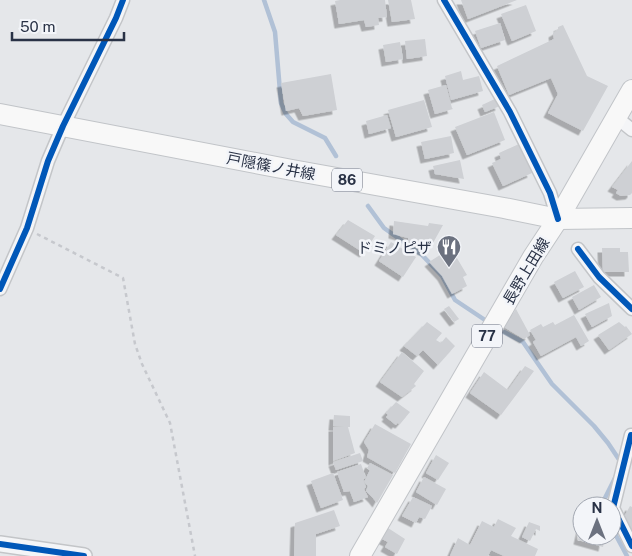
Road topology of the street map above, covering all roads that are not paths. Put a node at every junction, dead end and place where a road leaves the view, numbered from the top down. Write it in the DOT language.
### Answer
graph roads {
  1 [pos="123,0"];
  2 [pos="444,0"];
  3 [pos="632,90"];
  4 [pos="0,114"];
  5 [pos="616,117"];
  6 [pos="63,126"];
  7 [pos="632,130"];
  8 [pos="632,218"];
  9 [pos="558,219"];
  10 [pos="578,249"];
  11 [pos="0,289"];
  12 [pos="629,301"];
  13 [pos="632,435"];
  14 [pos="0,544"];
  15 [pos="632,546"];
  16 [pos="84,556"];
  17 [pos="360,556"];
  1 -- 6 [label="street"];
  2 -- 9 [label="street"];
  3 -- 5 [label="main road, 長野上田線 / 77"];
  4 -- 6 [label="main road, 戸隠篠ノ井線 / 86"];
  5 -- 7 [label="street"];
  5 -- 9 [label="main road, 長野上田線 / 77"];
  6 -- 9 [label="main road, 戸隠篠ノ井線 / 86"];
  6 -- 11 [label="street"];
  8 -- 9 [label="main road, 戸隠篠ノ井線 / 86"];
  9 -- 17 [label="main road, 長野上田線 / 77"];
  10 -- 12 [label="street"];
  13 -- 15 [label="street"];
  14 -- 16 [label="street"];
}
